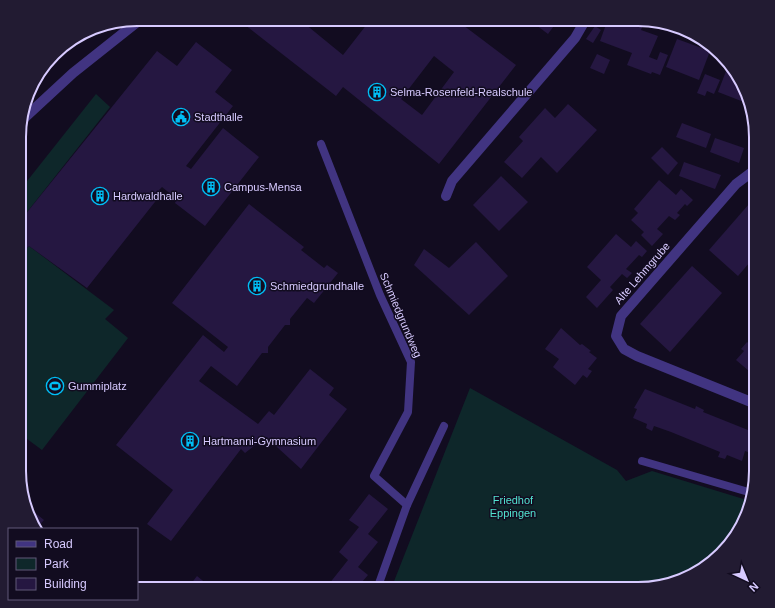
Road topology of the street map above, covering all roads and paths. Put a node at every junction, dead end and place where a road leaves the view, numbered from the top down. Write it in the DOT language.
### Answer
graph roads {
  1 [pos="130,26"];
  2 [pos="582,26"];
  3 [pos="29,114"];
  4 [pos="321,144"];
  5 [pos="749,174"];
  6 [pos="446,196"];
  7 [pos="749,401"];
  8 [pos="444,426"];
  9 [pos="642,461"];
  10 [pos="747,492"];
  11 [pos="407,505"];
  12 [pos="380,582"];
  1 -- 3 [label="street"];
  2 -- 6 [label="street"];
  4 -- 11 [label="lane, Schmiedgrundweg"];
  5 -- 7 [label="street, Alte Lehmgrube"];
  8 -- 11 [label="lane"];
  9 -- 10 [label="lane"];
  11 -- 12 [label="lane"];
}
